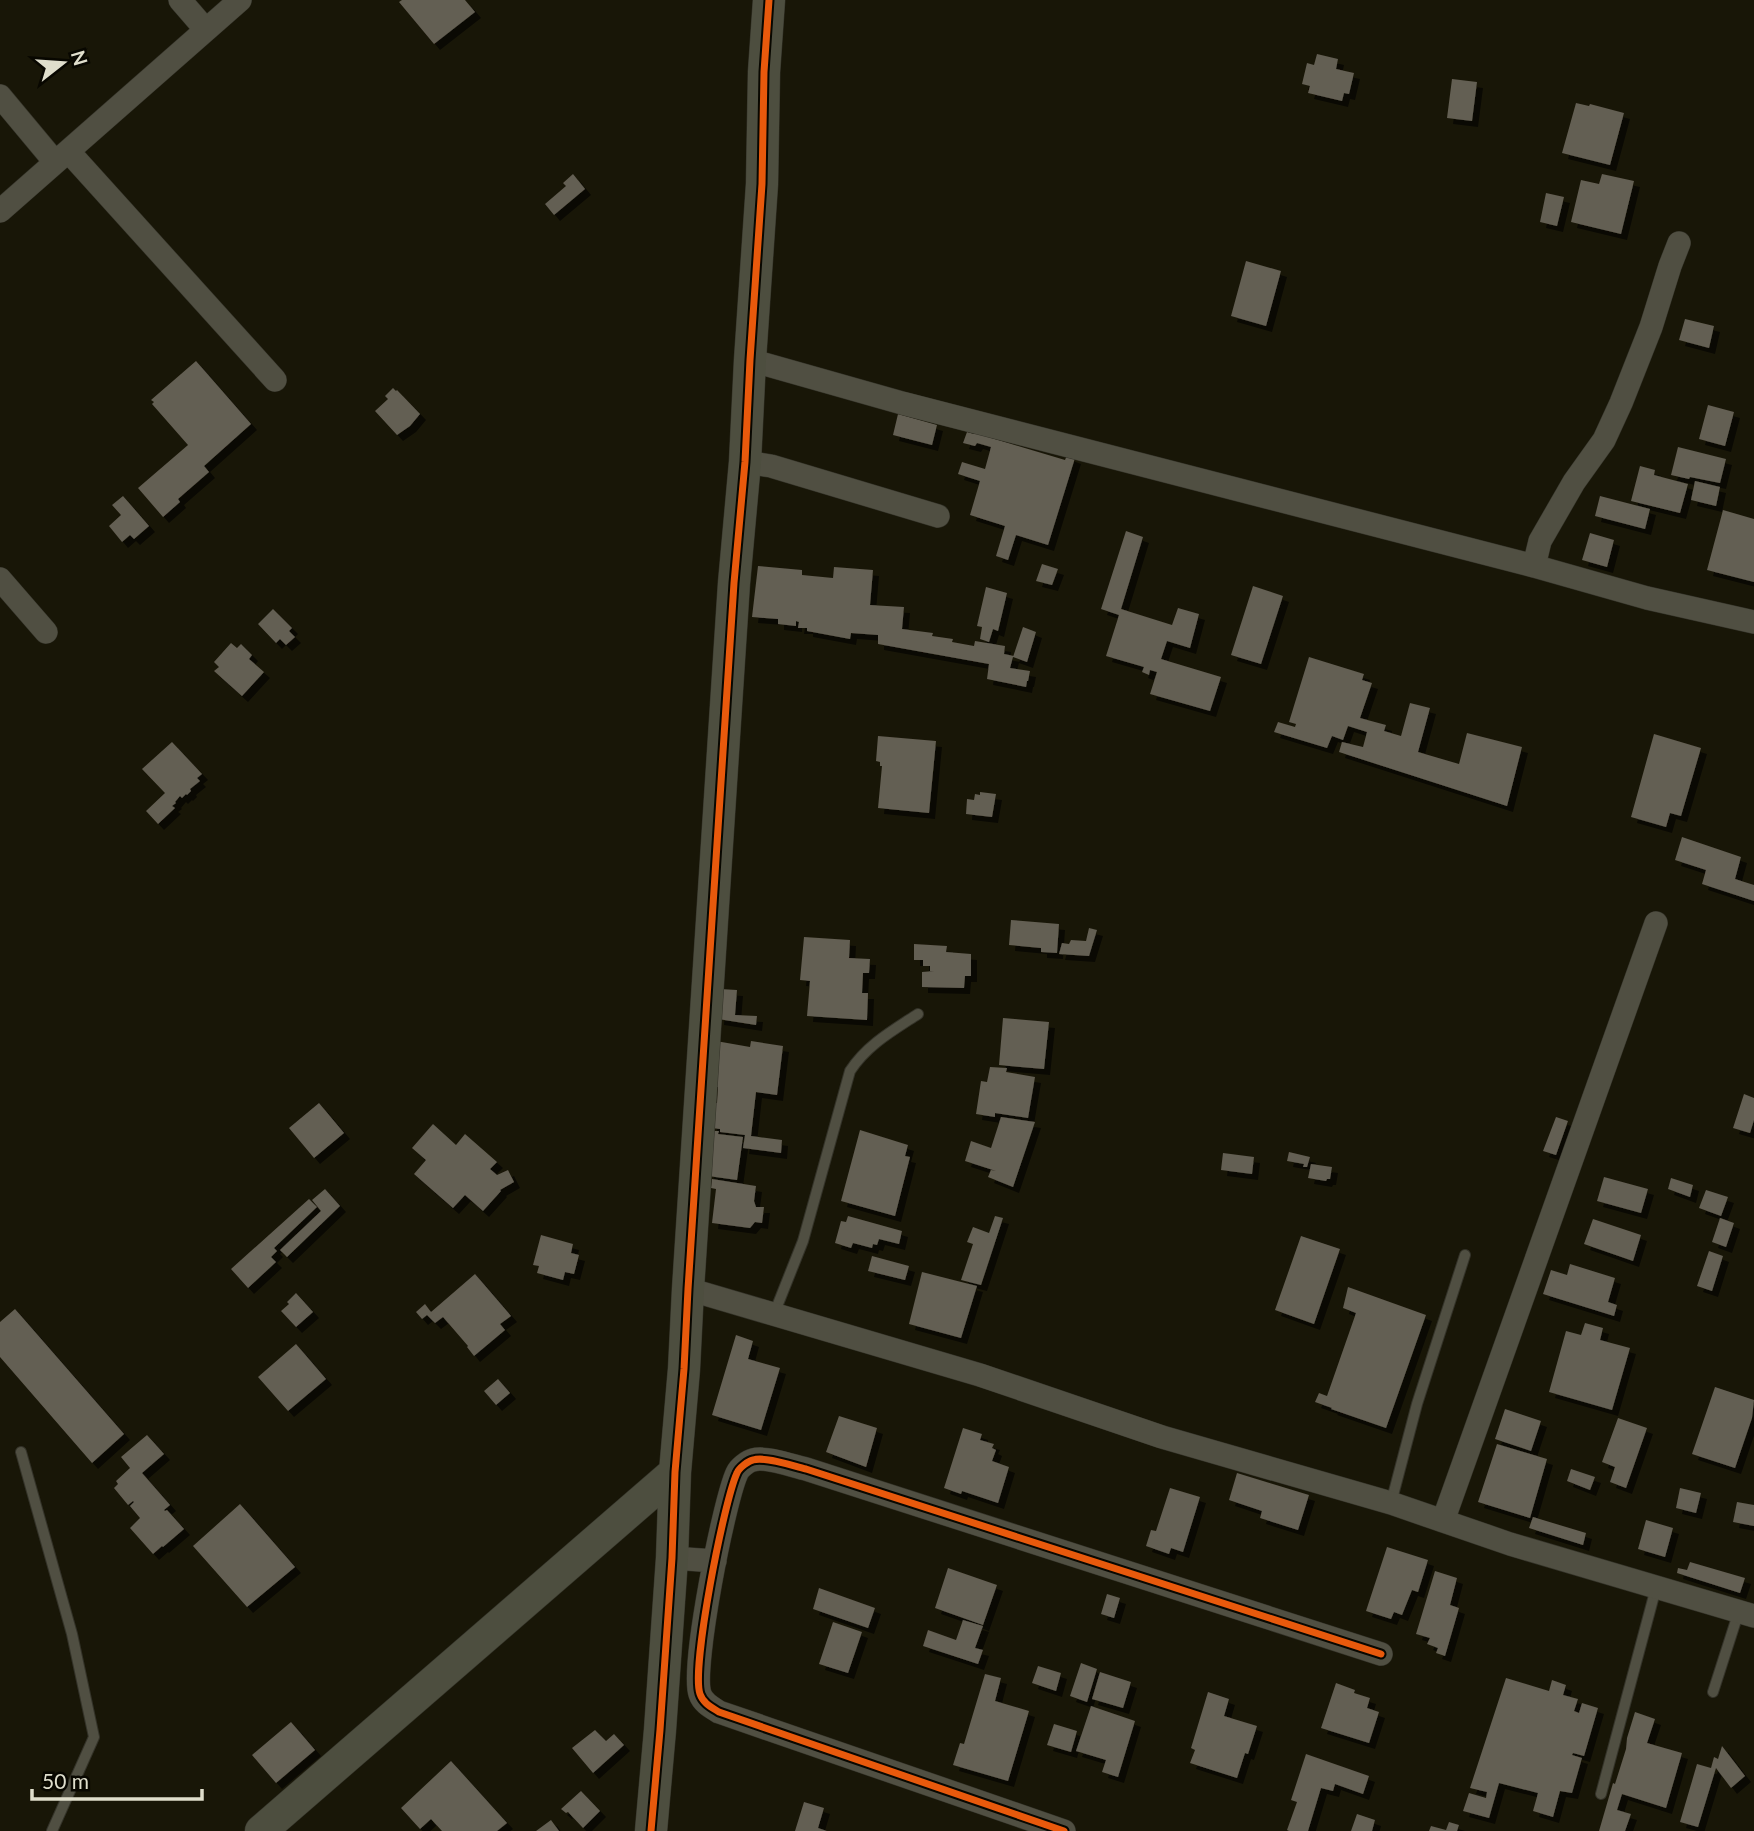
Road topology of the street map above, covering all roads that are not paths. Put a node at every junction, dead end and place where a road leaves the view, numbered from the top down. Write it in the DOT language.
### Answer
graph roads {
  1 [pos="180,0"];
  2 [pos="240,0"];
  3 [pos="769,0"];
  4 [pos="206,30"];
  5 [pos="0,96"];
  6 [pos="62,157"];
  7 [pos="0,211"];
  8 [pos="1679,243"];
  9 [pos="750,360"];
  10 [pos="275,380"];
  11 [pos="745,462"];
  12 [pos="938,516"];
  13 [pos="1534,566"];
  14 [pos="0,579"];
  15 [pos="1754,622"];
  16 [pos="46,632"];
  17 [pos="1656,923"];
  18 [pos="918,1014"];
  19 [pos="1465,1255"];
  20 [pos="688,1289"];
  21 [pos="774,1314"];
  22 [pos="21,1452"];
  23 [pos="675,1472"];
  24 [pos="1391,1503"];
  25 [pos="1443,1521"];
  26 [pos="672,1558"];
  27 [pos="715,1561"];
  28 [pos="1656,1588"];
  29 [pos="1746,1614"];
  30 [pos="1381,1654"];
  31 [pos="1713,1692"];
  32 [pos="1601,1794"];
  33 [pos="52,1831"];
  34 [pos="261,1831"];
  35 [pos="651,1831"];
  36 [pos="1064,1831"];
  1 -- 4 [label="street"];
  2 -- 4 [label="street"];
  3 -- 9 [label="street"];
  4 -- 6 [label="street"];
  5 -- 6 [label="street"];
  6 -- 7 [label="street"];
  6 -- 10 [label="street"];
  8 -- 13 [label="street"];
  9 -- 11 [label="street"];
  9 -- 13 [label="street"];
  11 -- 12 [label="street"];
  11 -- 20 [label="street"];
  13 -- 15 [label="street"];
  14 -- 16 [label="street"];
  17 -- 25 [label="street"];
  18 -- 21 [label="lane"];
  19 -- 24 [label="lane"];
  20 -- 21 [label="street"];
  20 -- 23 [label="street"];
  21 -- 24 [label="street"];
  22 -- 33 [label="lane"];
  23 -- 26 [label="street"];
  23 -- 34 [label="street"];
  24 -- 25 [label="street"];
  25 -- 28 [label="street"];
  26 -- 27 [label="street"];
  26 -- 35 [label="street"];
  27 -- 30 [label="street"];
  27 -- 36 [label="street"];
  28 -- 29 [label="street"];
  28 -- 32 [label="lane"];
  29 -- 31 [label="lane"];
}
